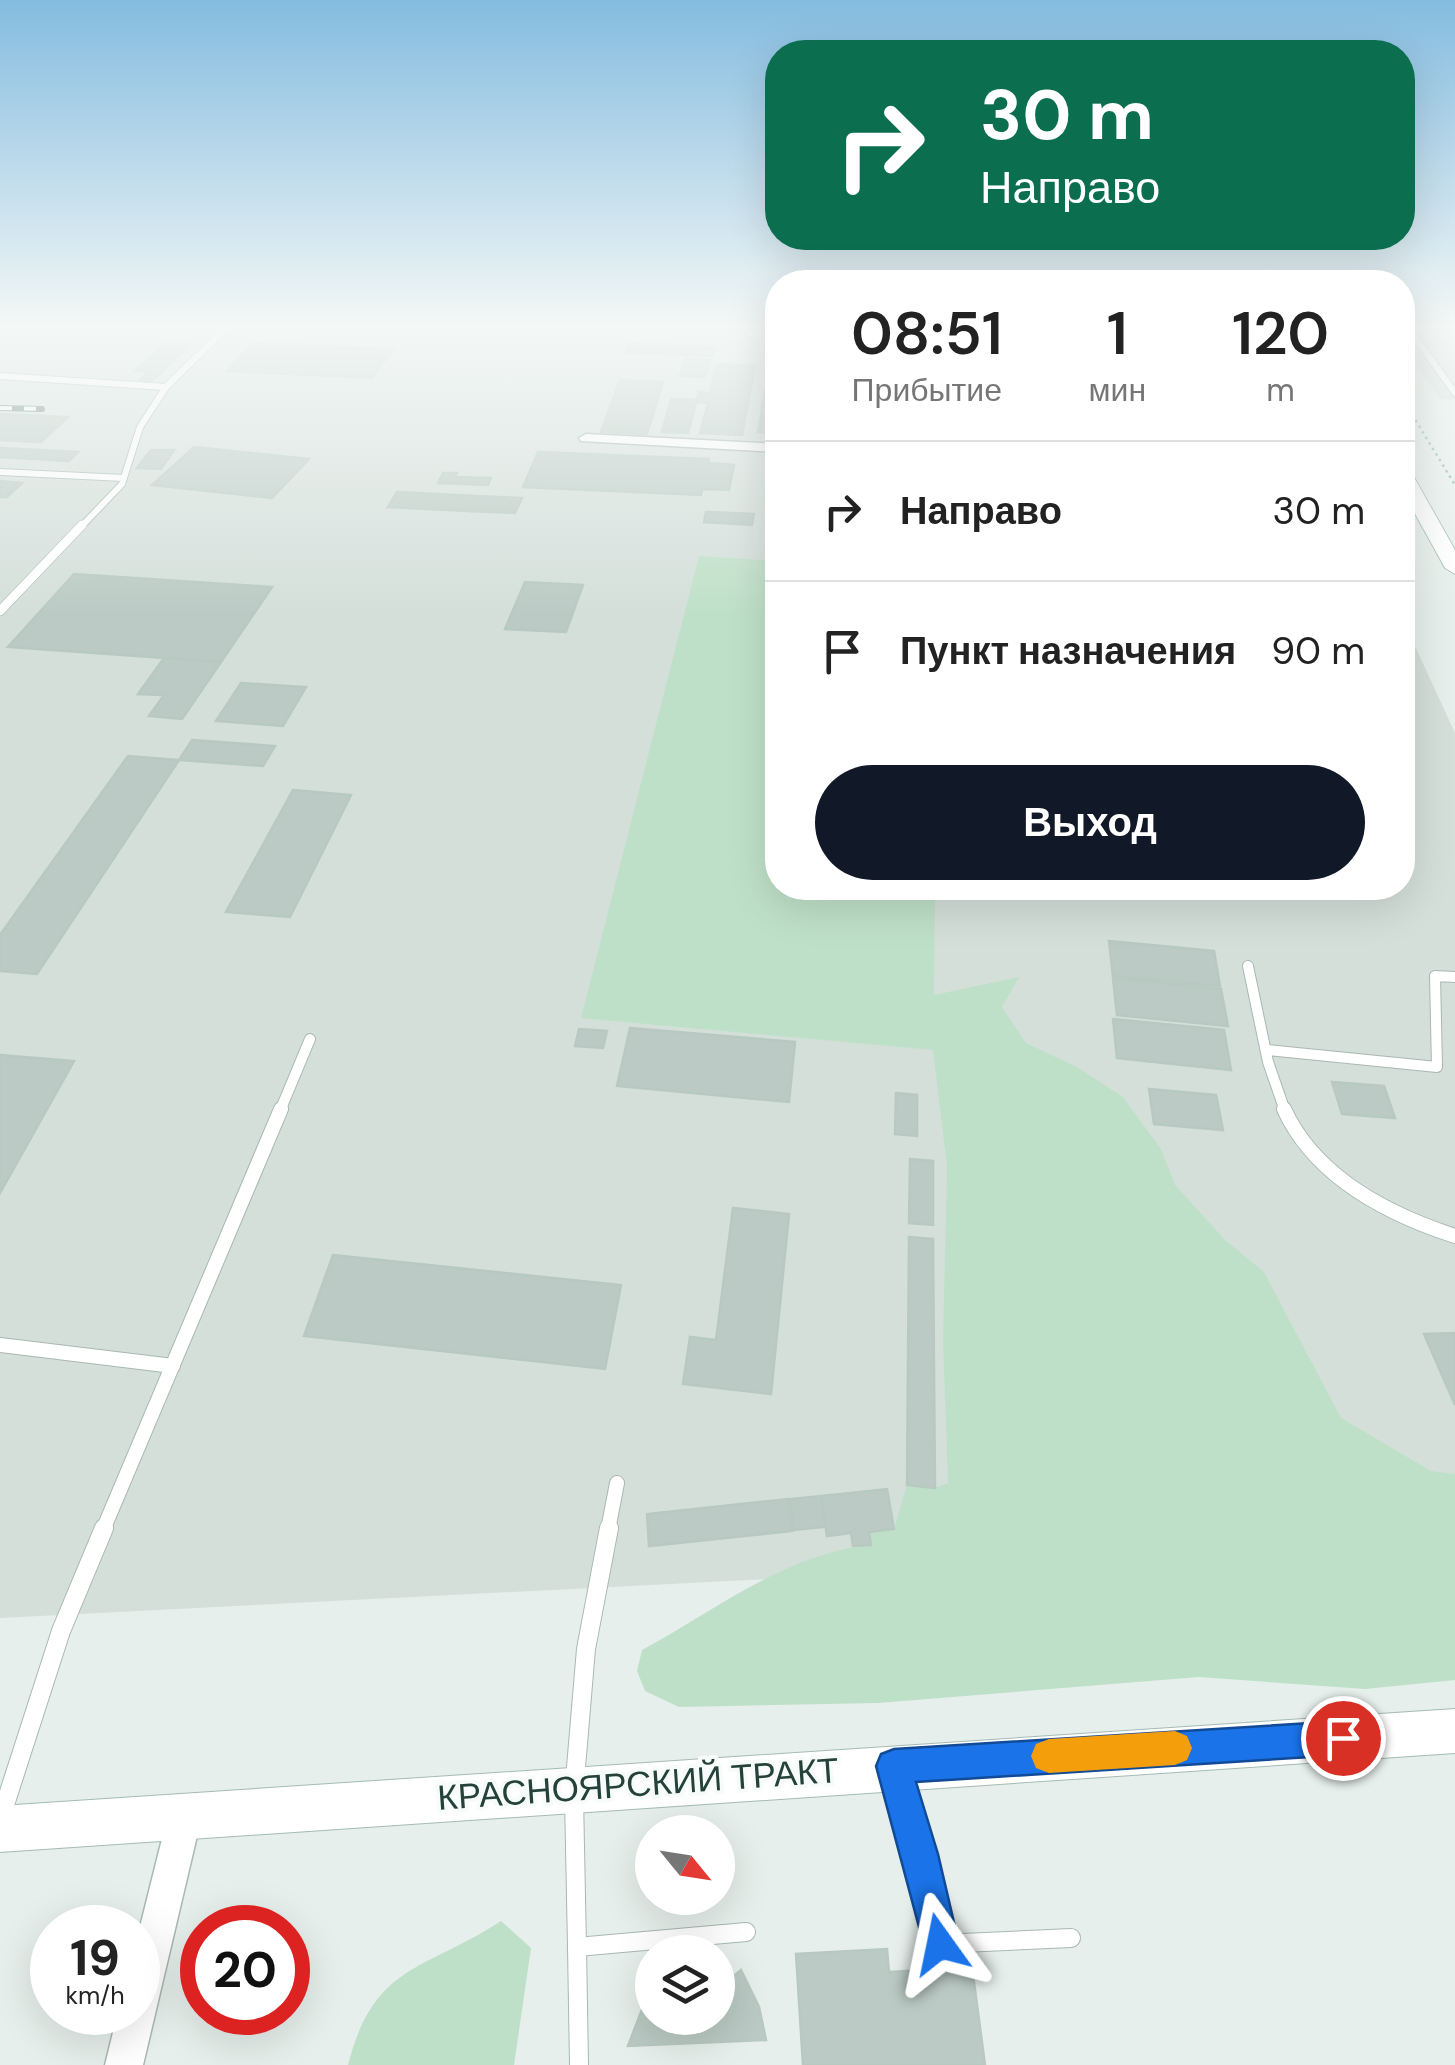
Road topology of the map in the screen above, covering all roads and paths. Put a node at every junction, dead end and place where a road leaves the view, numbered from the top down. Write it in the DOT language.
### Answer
graph roads {
  1 [pos="144,422"];
  2 [pos="1417,422"];
  3 [pos="586,438"];
  4 [pos="765,447"];
  5 [pos="0,472"];
  6 [pos="124,478"];
  7 [pos="1455,485"];
  8 [pos="1415,497"];
  9 [pos="1455,568"];
  10 [pos="0,611"];
  11 [pos="1248,966"];
  12 [pos="1455,978"];
  13 [pos="310,1040"];
  14 [pos="1267,1050"];
  15 [pos="1455,1236"];
  16 [pos="0,1345"];
  17 [pos="173,1366"];
  18 [pos="617,1483"];
  19 [pos="1455,1731"];
  20 [pos="894,1766"];
  21 [pos="574,1788"];
  22 [pos="184,1819"];
  23 [pos="0,1820"];
  24 [pos="0,1829"];
  25 [pos="160,1917"];
  26 [pos="746,1932"];
  27 [pos="1071,1938"];
  28 [pos="576,1947"];
  29 [pos="131,2035"];
  30 [pos="124,2065"];
  31 [pos="579,2065"];
  1 -- 6 [label="lane"];
  2 -- 7 [label="path"];
  3 -- 4 [label="street"];
  5 -- 6 [label="lane"];
  6 -- 10 [label="lane"];
  8 -- 9 [label="main road"];
  11 -- 14 [label="lane"];
  12 -- 14 [label="lane"];
  13 -- 17 [label="lane"];
  14 -- 15 [label="lane"];
  16 -- 17 [label="lane"];
  17 -- 23 [label="lane"];
  18 -- 21 [label="lane"];
  19 -- 20 [label="main road, КРАСНОЯРСКИЙ ТРАКТ"];
  20 -- 21 [label="main road, КРАСНОЯРСКИЙ ТРАКТ"];
  20 -- 27 [label="lane"];
  21 -- 22 [label="main road, КРАСНОЯРСКИЙ ТРАКТ"];
  21 -- 28 [label="lane"];
  22 -- 24 [label="main road, КРАСНОЯРСКИЙ ТРАКТ"];
  22 -- 25 [label="street"];
  26 -- 28 [label="lane"];
  28 -- 31 [label="lane"];
  29 -- 30 [label="street"];
}
